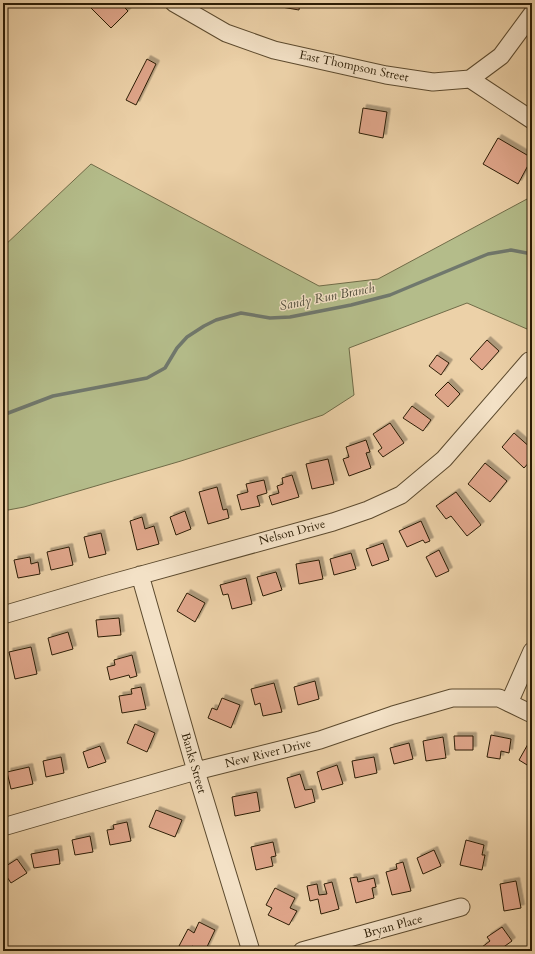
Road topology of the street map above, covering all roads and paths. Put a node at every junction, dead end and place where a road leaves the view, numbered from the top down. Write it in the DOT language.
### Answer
graph roads {
  1 [pos="174,3"];
  2 [pos="532,14"];
  3 [pos="470,79"];
  4 [pos="532,120"];
  5 [pos="529,361"];
  6 [pos="140,575"];
  7 [pos="3,615"];
  8 [pos="532,651"];
  9 [pos="509,703"];
  10 [pos="532,714"];
  11 [pos="196,771"];
  12 [pos="3,827"];
  13 [pos="461,907"];
  14 [pos="251,951"];
  15 [pos="302,951"];
  1 -- 3 [label="street, East Thompson Street"];
  2 -- 3 [label="street"];
  3 -- 4 [label="street"];
  5 -- 6 [label="street, Nelson Drive"];
  6 -- 7 [label="street, Nelson Drive"];
  6 -- 11 [label="street, Banks Street"];
  8 -- 9 [label="street"];
  9 -- 10 [label="street, New River Drive"];
  9 -- 11 [label="street, New River Drive"];
  11 -- 12 [label="street, New River Drive"];
  11 -- 14 [label="street, Banks Street"];
  13 -- 15 [label="street, Bryan Place"];
}
